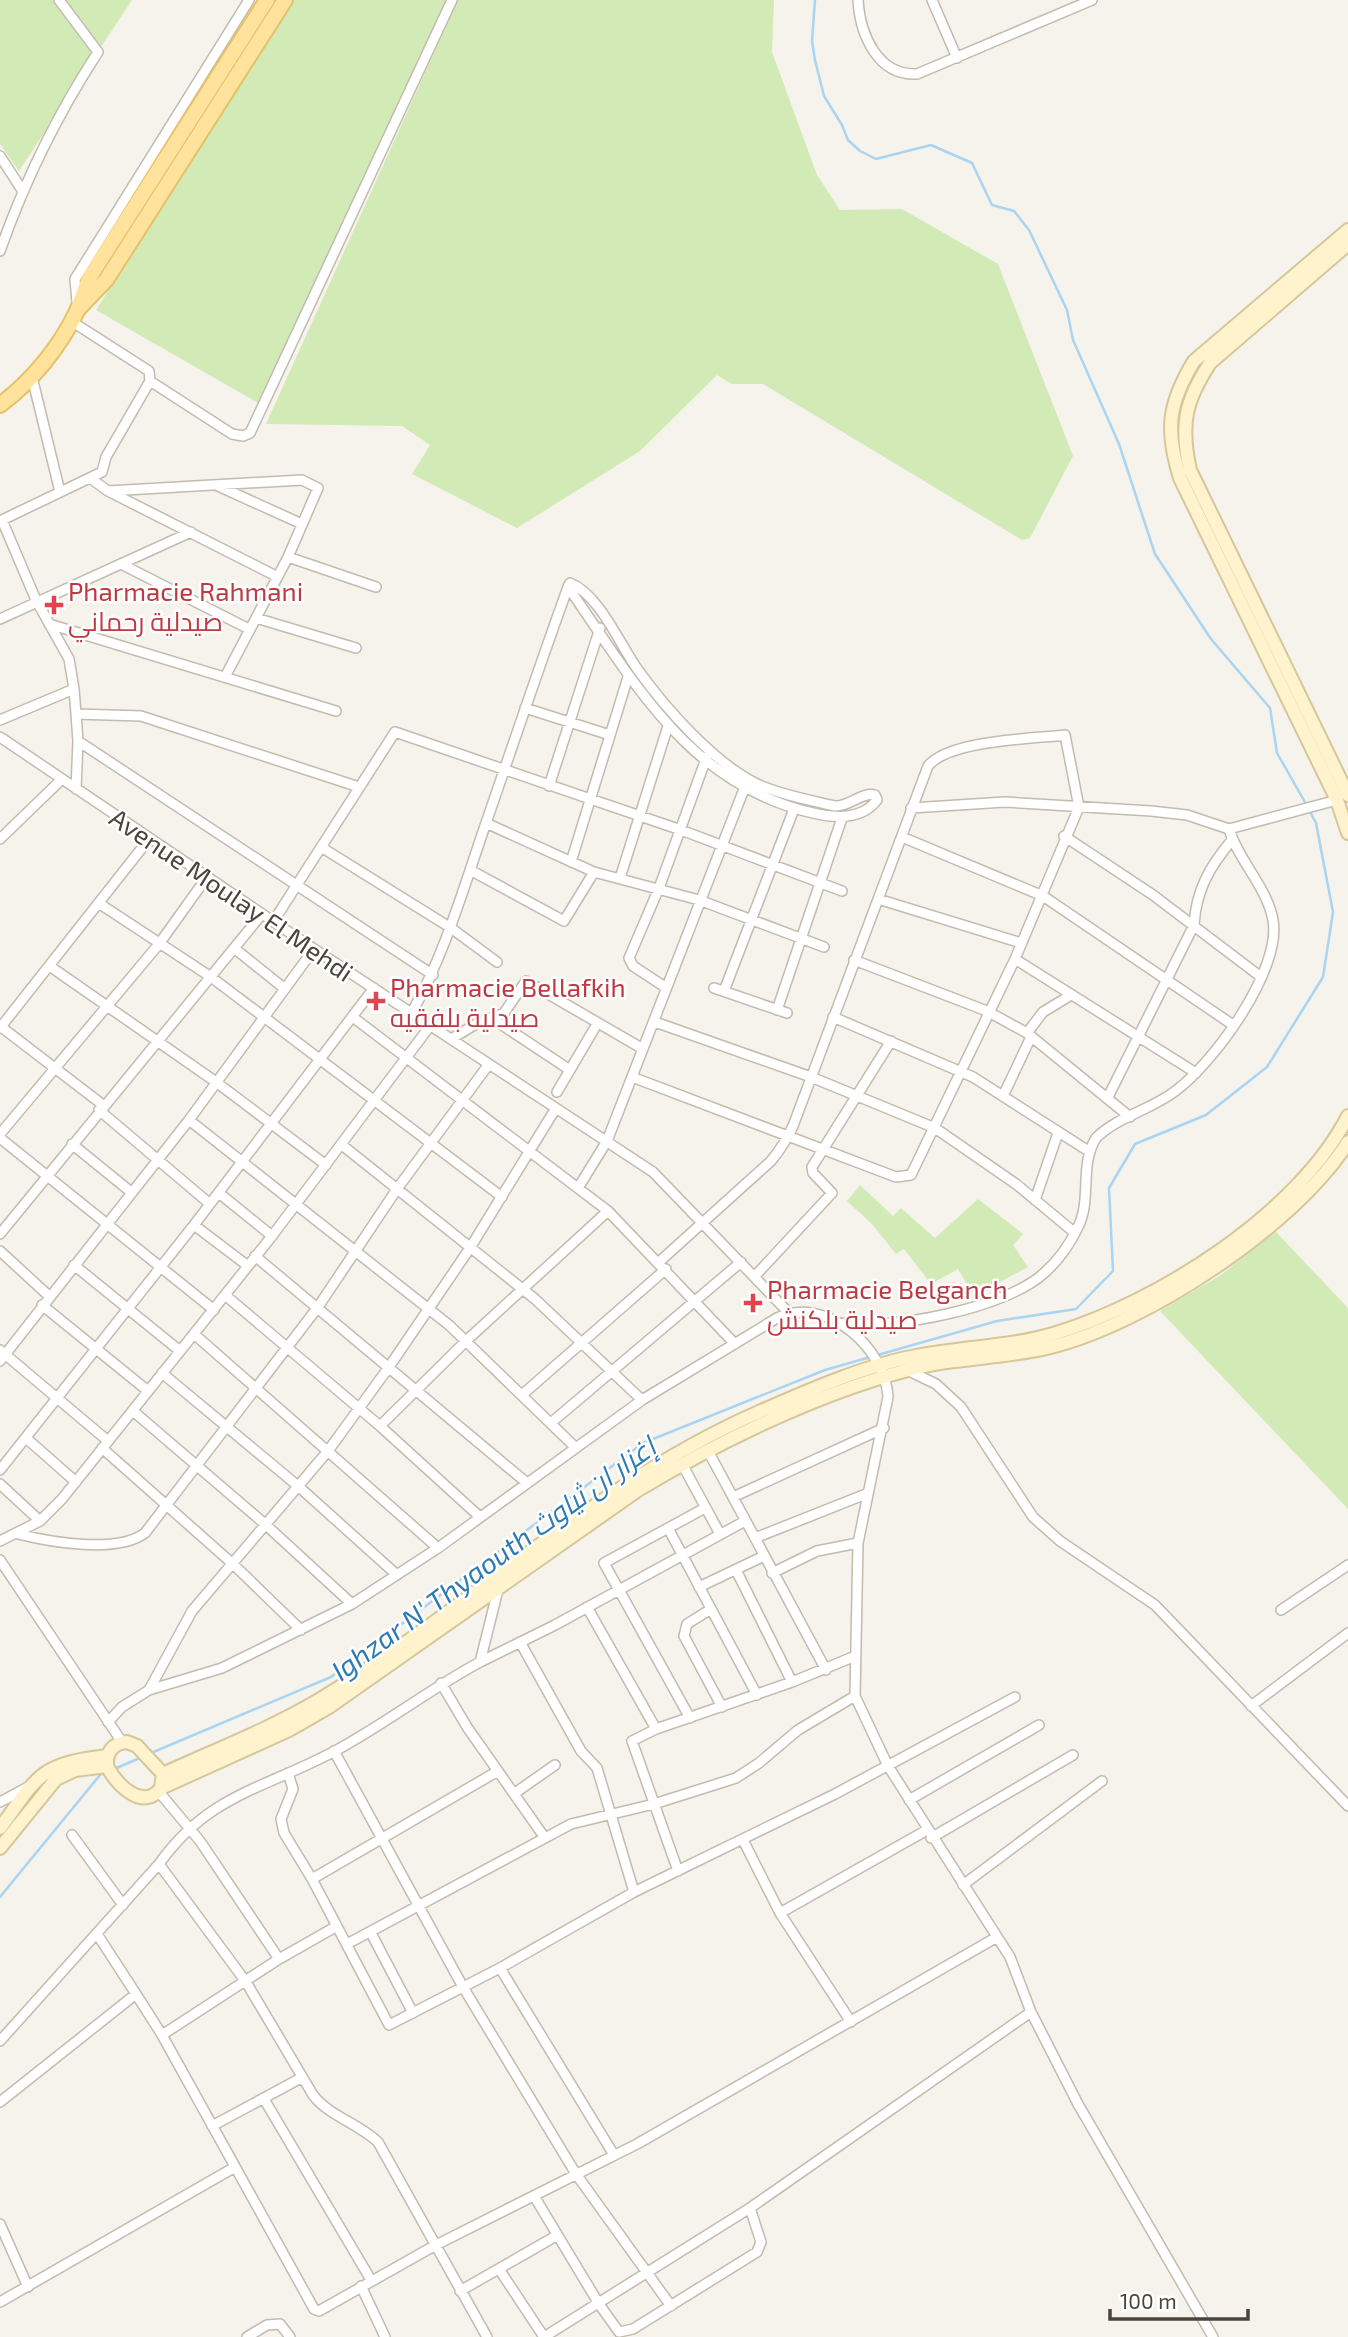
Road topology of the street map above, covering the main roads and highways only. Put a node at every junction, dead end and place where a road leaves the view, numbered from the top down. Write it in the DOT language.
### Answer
graph roads {
  1 [pos="267,0"];
  2 [pos="285,0"];
  3 [pos="74,316"];
  4 [pos="0,405"];
  1 -- 3 [label="main road"];
  2 -- 3 [label="main road"];
  3 -- 4 [label="main road"];
}
